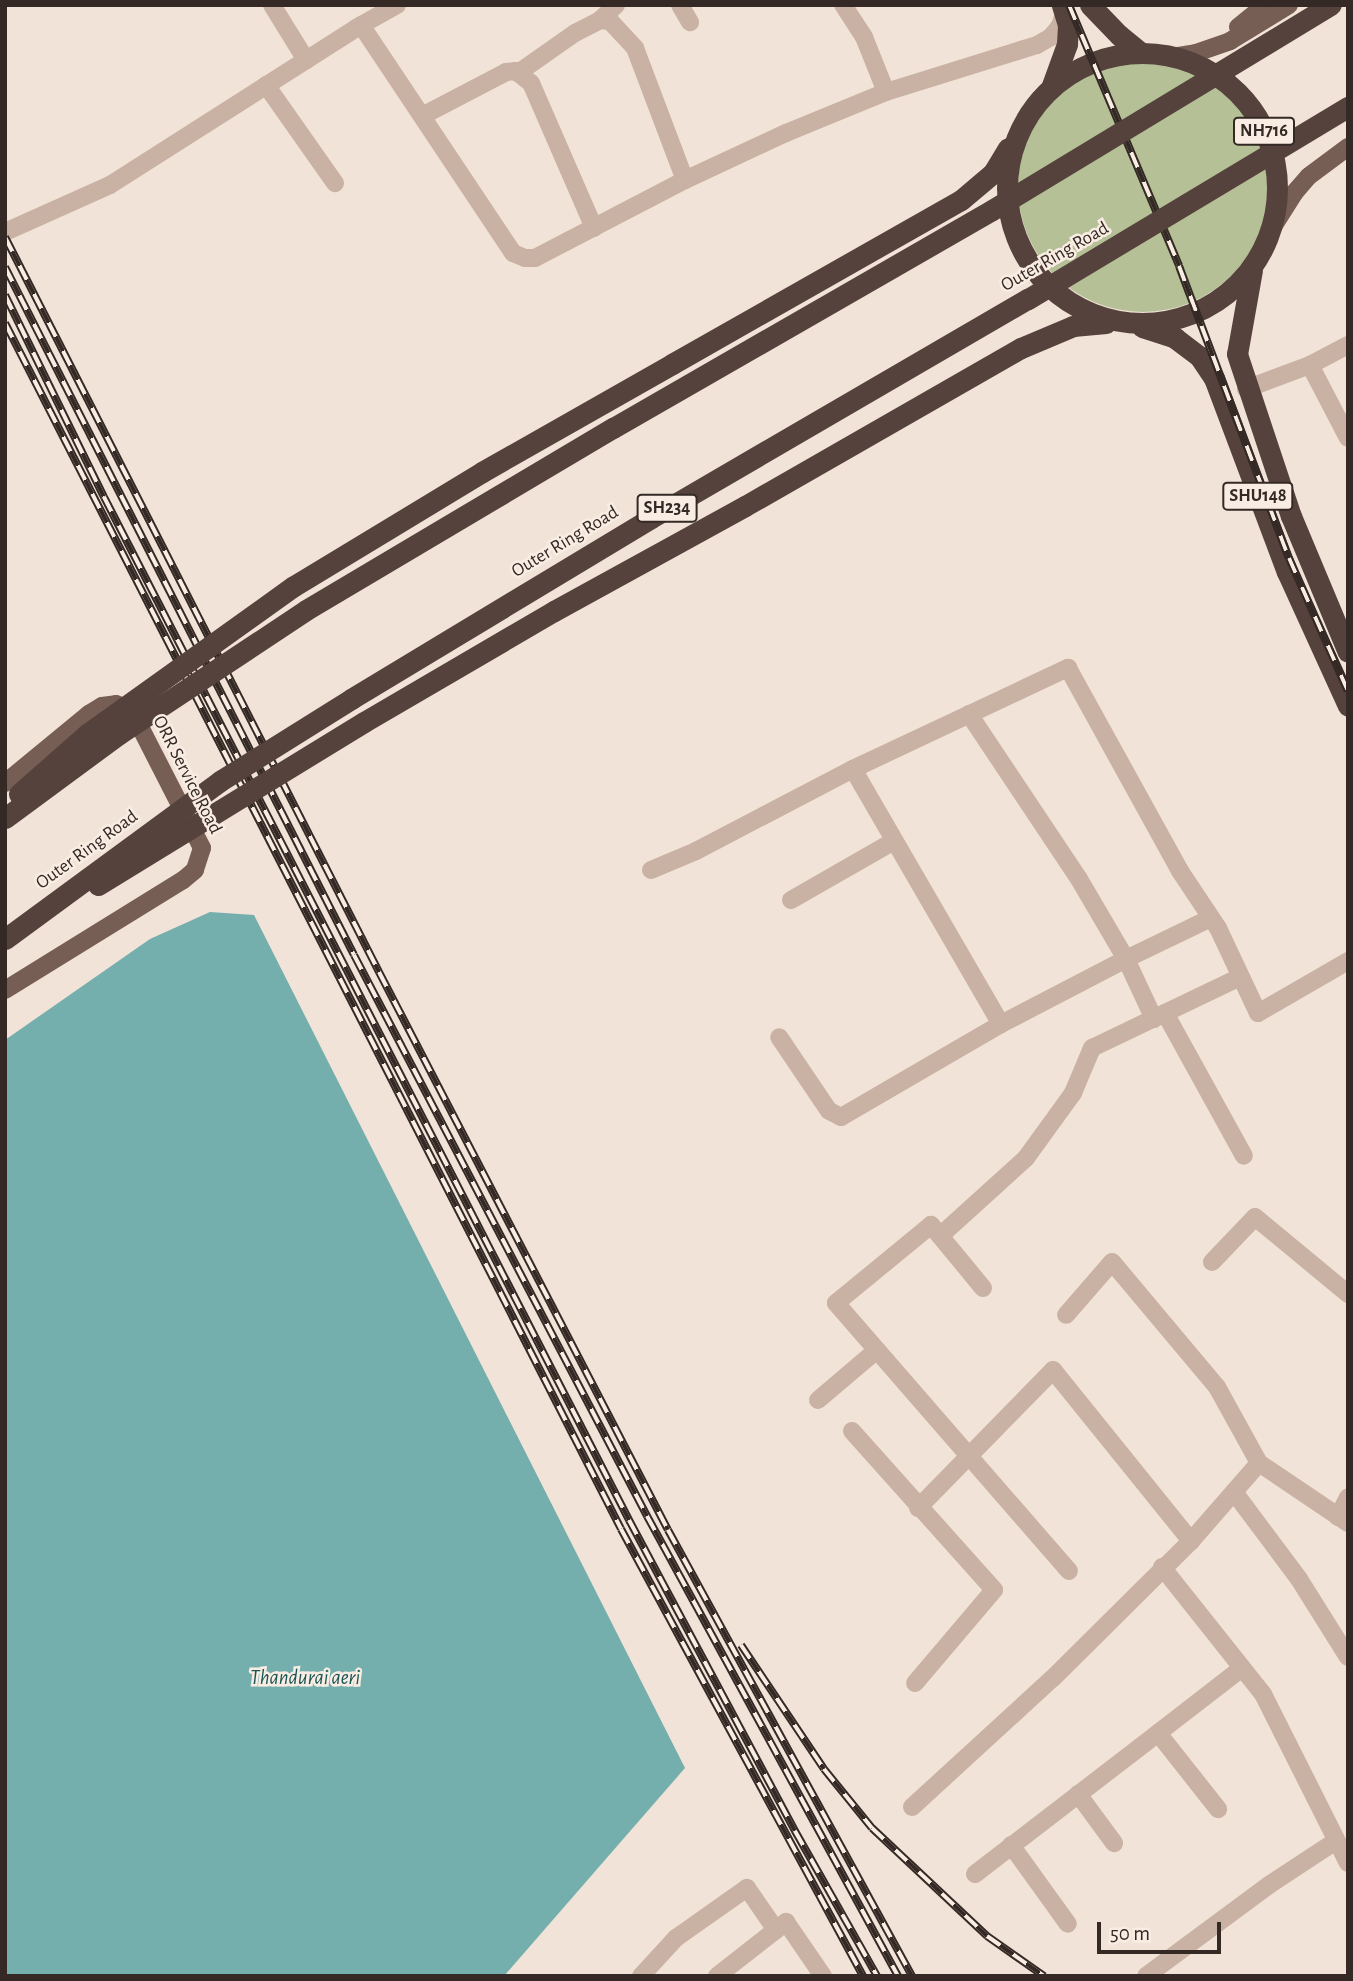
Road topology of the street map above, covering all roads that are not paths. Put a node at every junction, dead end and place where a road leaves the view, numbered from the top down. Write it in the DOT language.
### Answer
graph roads {
  1 [pos="272,5"];
  2 [pos="397,5"];
  3 [pos="616,5"];
  4 [pos="680,5"];
  5 [pos="843,5"];
  6 [pos="1090,5"];
  7 [pos="1265,5"];
  8 [pos="1289,5"];
  9 [pos="1331,5"];
  10 [pos="1064,8"];
  11 [pos="600,20"];
  12 [pos="690,22"];
  13 [pos="361,25"];
  14 [pos="1220,45"];
  15 [pos="1141,53"];
  16 [pos="1172,57"];
  17 [pos="306,60"];
  18 [pos="518,73"];
  19 [pos="267,85"];
  20 [pos="1051,88"];
  21 [pos="886,92"];
  22 [pos="1348,107"];
  23 [pos="422,116"];
  24 [pos="1020,130"];
  25 [pos="1348,147"];
  26 [pos="685,180"];
  27 [pos="335,183"];
  28 [pos="594,228"];
  29 [pos="1271,230"];
  30 [pos="5,232"];
  31 [pos="1252,268"];
  32 [pos="1127,323"];
  33 [pos="1348,345"];
  34 [pos="1310,365"];
  35 [pos="1246,389"];
  36 [pos="1348,438"];
  37 [pos="1348,652"];
  38 [pos="1348,706"];
  39 [pos="969,714"];
  40 [pos="853,769"];
  41 [pos="5,783"];
  42 [pos="5,808"];
  43 [pos="5,818"];
  44 [pos="894,841"];
  45 [pos="651,870"];
  46 [pos="791,900"];
  47 [pos="1211,918"];
  48 [pos="5,941"];
  49 [pos="1126,959"];
  50 [pos="1348,961"];
  51 [pos="1240,978"];
  52 [pos="5,990"];
  53 [pos="1160,1016"];
  54 [pos="1002,1024"];
  55 [pos="779,1037"];
  56 [pos="1244,1156"];
  57 [pos="940,1236"];
  58 [pos="1212,1262"];
  59 [pos="983,1288"];
  60 [pos="1348,1294"];
  61 [pos="1066,1315"];
  62 [pos="877,1350"];
  63 [pos="818,1399"];
  64 [pos="852,1431"];
  65 [pos="968,1455"];
  66 [pos="1259,1463"];
  67 [pos="1234,1492"];
  68 [pos="1348,1497"];
  69 [pos="918,1508"];
  70 [pos="1343,1520"];
  71 [pos="1191,1541"];
  72 [pos="1162,1567"];
  73 [pos="1069,1570"];
  74 [pos="1348,1657"];
  75 [pos="1242,1668"];
  76 [pos="915,1683"];
  77 [pos="1158,1732"];
  78 [pos="1078,1794"];
  79 [pos="912,1807"];
  80 [pos="1218,1810"];
  81 [pos="1336,1841"];
  82 [pos="1114,1843"];
  83 [pos="1012,1845"];
  84 [pos="1348,1863"];
  85 [pos="975,1874"];
  86 [pos="1068,1924"];
  87 [pos="776,1930"];
  88 [pos="641,1976"];
  89 [pos="717,1976"];
  90 [pos="823,1976"];
  91 [pos="1146,1976"];
  1 -- 17 [label="street"];
  2 -- 13 [label="street"];
  3 -- 11 [label="street"];
  4 -- 12 [label="street"];
  5 -- 21 [label="street"];
  6 -- 15 [label="highway"];
  7 -- 14 [label="main road"];
  8 -- 14 [label="main road"];
  9 -- 43 [label="highway, bridge"];
  10 -- 20 [label="highway, NH716"];
  10 -- 21 [label="street"];
  11 -- 18 [label="street"];
  11 -- 26 [label="street"];
  13 -- 17 [label="street"];
  13 -- 23 [label="street"];
  14 -- 16 [label="main road"];
  15 -- 16 [label="highway, NH716"];
  15 -- 20 [label="highway, NH716"];
  16 -- 29 [label="highway, NH716"];
  17 -- 19 [label="street"];
  18 -- 23 [label="street"];
  18 -- 28 [label="street"];
  19 -- 27 [label="street"];
  19 -- 30 [label="street"];
  20 -- 24 [label="highway, NH716"];
  21 -- 26 [label="street"];
  22 -- 48 [label="highway, Outer Ring Road / SH234, bridge"];
  23 -- 28 [label="street"];
  24 -- 32 [label="highway, NH716"];
  24 -- 42 [label="highway, bridge"];
  25 -- 29 [label="main road"];
  26 -- 28 [label="street"];
  29 -- 31 [label="highway, NH716"];
  31 -- 32 [label="highway, NH716"];
  31 -- 35 [label="highway, SHU148"];
  32 -- 38 [label="highway, SHU148"];
  32 -- 48 [label="highway, bridge"];
  33 -- 34 [label="street"];
  34 -- 35 [label="street"];
  34 -- 36 [label="street"];
  35 -- 37 [label="highway, SHU148"];
  39 -- 40 [label="street"];
  39 -- 47 [label="street"];
  39 -- 49 [label="street"];
  40 -- 44 [label="street"];
  40 -- 45 [label="street"];
  41 -- 52 [label="main road, ORR Service Road"];
  44 -- 46 [label="street"];
  44 -- 54 [label="street"];
  47 -- 49 [label="street"];
  47 -- 51 [label="street"];
  49 -- 53 [label="street"];
  49 -- 54 [label="street"];
  50 -- 51 [label="street"];
  51 -- 53 [label="street"];
  53 -- 56 [label="street"];
  53 -- 57 [label="street"];
  54 -- 55 [label="street"];
  57 -- 59 [label="street"];
  57 -- 62 [label="street"];
  58 -- 60 [label="street"];
  61 -- 66 [label="street"];
  62 -- 63 [label="street"];
  62 -- 65 [label="street"];
  64 -- 69 [label="street"];
  65 -- 69 [label="street"];
  65 -- 71 [label="street"];
  65 -- 73 [label="street"];
  66 -- 67 [label="street"];
  66 -- 70 [label="street"];
  67 -- 71 [label="street"];
  67 -- 74 [label="street"];
  68 -- 70 [label="street"];
  69 -- 76 [label="street"];
  71 -- 72 [label="street"];
  72 -- 75 [label="street"];
  72 -- 79 [label="street"];
  75 -- 77 [label="street"];
  75 -- 81 [label="street"];
  77 -- 78 [label="street"];
  77 -- 80 [label="street"];
  78 -- 82 [label="street"];
  78 -- 83 [label="street"];
  81 -- 84 [label="street"];
  81 -- 91 [label="street"];
  83 -- 85 [label="street"];
  83 -- 86 [label="street"];
  87 -- 88 [label="street"];
  87 -- 89 [label="street"];
  87 -- 90 [label="street"];
}
